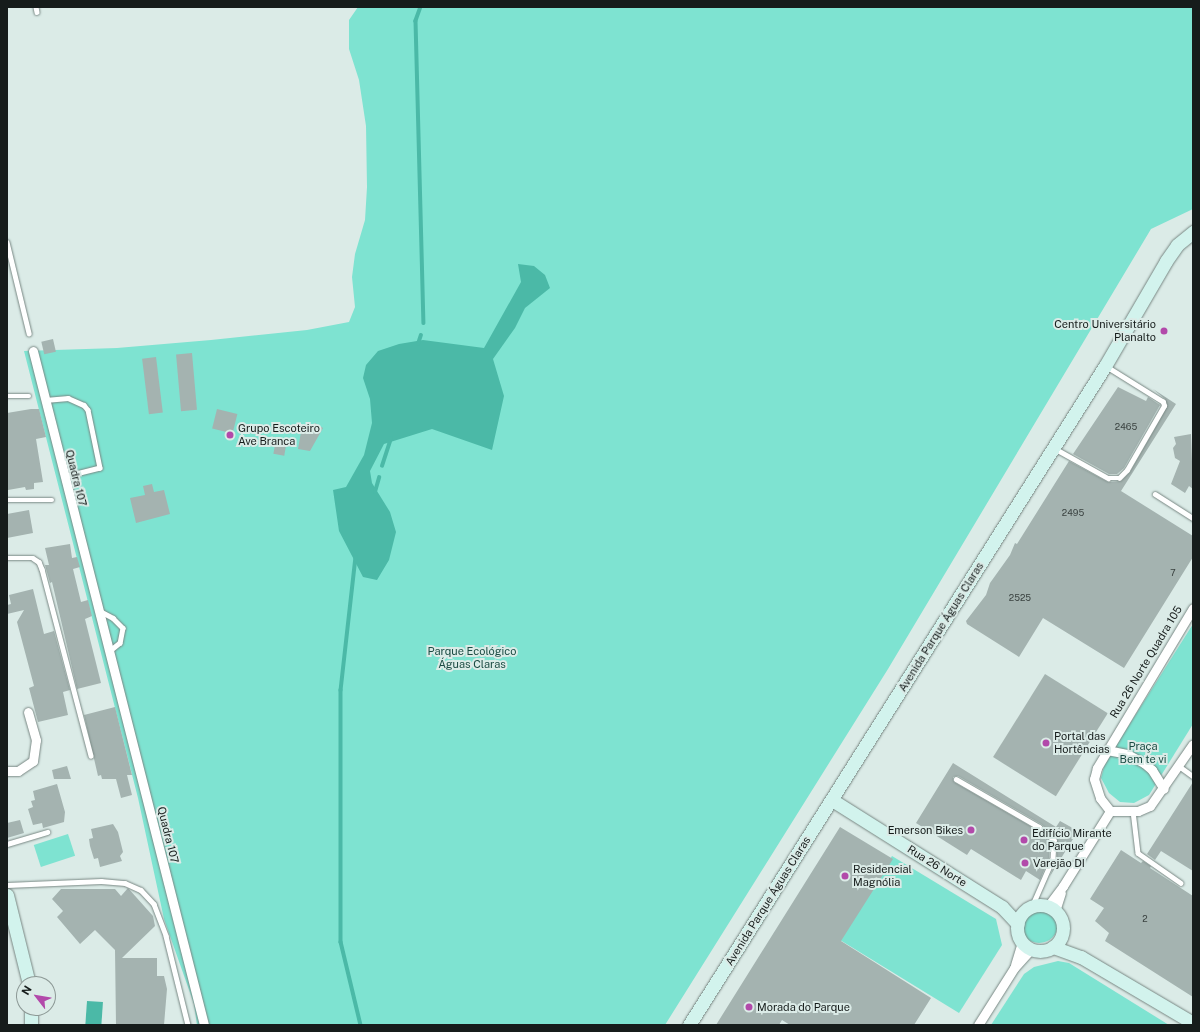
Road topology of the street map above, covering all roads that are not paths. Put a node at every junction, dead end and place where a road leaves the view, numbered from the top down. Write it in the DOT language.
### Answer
graph roads {
  1 [pos="1193,232"];
  2 [pos="7,242"];
  3 [pos="29,333"];
  4 [pos="33,351"];
  5 [pos="1105,366"];
  6 [pos="7,396"];
  7 [pos="28,396"];
  8 [pos="45,400"];
  9 [pos="1054,448"];
  10 [pos="63,478"];
  11 [pos="1155,494"];
  12 [pos="7,500"];
  13 [pos="52,500"];
  14 [pos="1193,518"];
  15 [pos="7,558"];
  16 [pos="1193,608"];
  17 [pos="100,611"];
  18 [pos="110,651"];
  19 [pos="28,712"];
  20 [pos="1193,744"];
  21 [pos="1107,750"];
  22 [pos="91,756"];
  23 [pos="1179,766"];
  24 [pos="7,771"];
  25 [pos="1193,776"];
  26 [pos="956,779"];
  27 [pos="1164,789"];
  28 [pos="832,800"];
  29 [pos="1110,811"];
  30 [pos="1133,811"];
  31 [pos="47,832"];
  32 [pos="7,844"];
  33 [pos="1182,883"];
  34 [pos="7,885"];
  35 [pos="7,895"];
  36 [pos="1002,907"];
  37 [pos="1028,909"];
  38 [pos="1052,909"];
  39 [pos="1018,924"];
  40 [pos="1062,935"];
  41 [pos="1026,945"];
  42 [pos="1053,947"];
  43 [pos="1081,957"];
  44 [pos="27,976"];
  45 [pos="1193,1023"];
  46 [pos="188,1025"];
  47 [pos="204,1025"];
  48 [pos="689,1025"];
  49 [pos="978,1025"];
  1 -- 5 [label="street, Avenida Parque Águas Claras"];
  2 -- 3 [label="lane"];
  4 -- 8 [label="street, Quadra 107"];
  5 -- 9 [label="street, Avenida Parque Águas Claras"];
  5 -- 9 [label="lane"];
  6 -- 7 [label="lane"];
  8 -- 10 [label="street, Quadra 107"];
  8 -- 10 [label="lane"];
  9 -- 28 [label="street, Avenida Parque Águas Claras"];
  10 -- 17 [label="street, Quadra 107"];
  11 -- 14 [label="lane"];
  12 -- 13 [label="lane"];
  15 -- 22 [label="lane"];
  16 -- 21 [label="street, Rua 26 Norte Quadra 105"];
  17 -- 18 [label="street, Quadra 107"];
  17 -- 18 [label="lane"];
  18 -- 47 [label="street, Quadra 107"];
  19 -- 24 [label="street"];
  20 -- 23 [label="street"];
  21 -- 27 [label="street"];
  21 -- 29 [label="street, Rua 26 Norte Quadra 105"];
  23 -- 25 [label="lane"];
  23 -- 27 [label="street"];
  26 -- 37 [label="lane"];
  27 -- 30 [label="street"];
  28 -- 36 [label="street, Rua 26 Norte"];
  28 -- 48 [label="street, Avenida Parque Águas Claras"];
  29 -- 30 [label="street"];
  29 -- 38 [label="street"];
  30 -- 33 [label="lane"];
  31 -- 32 [label="lane"];
  34 -- 46 [label="lane"];
  35 -- 44 [label="street"];
  36 -- 37 [label="street, Rua 26 Norte"];
  36 -- 39 [label="street, Rua 26 Norte"];
  37 -- 38 [label="street"];
  37 -- 39 [label="street"];
  38 -- 40 [label="street"];
  39 -- 41 [label="street"];
  40 -- 42 [label="street"];
  40 -- 43 [label="street"];
  41 -- 42 [label="street"];
  41 -- 49 [label="street"];
  42 -- 43 [label="street"];
  43 -- 45 [label="street"];
}
